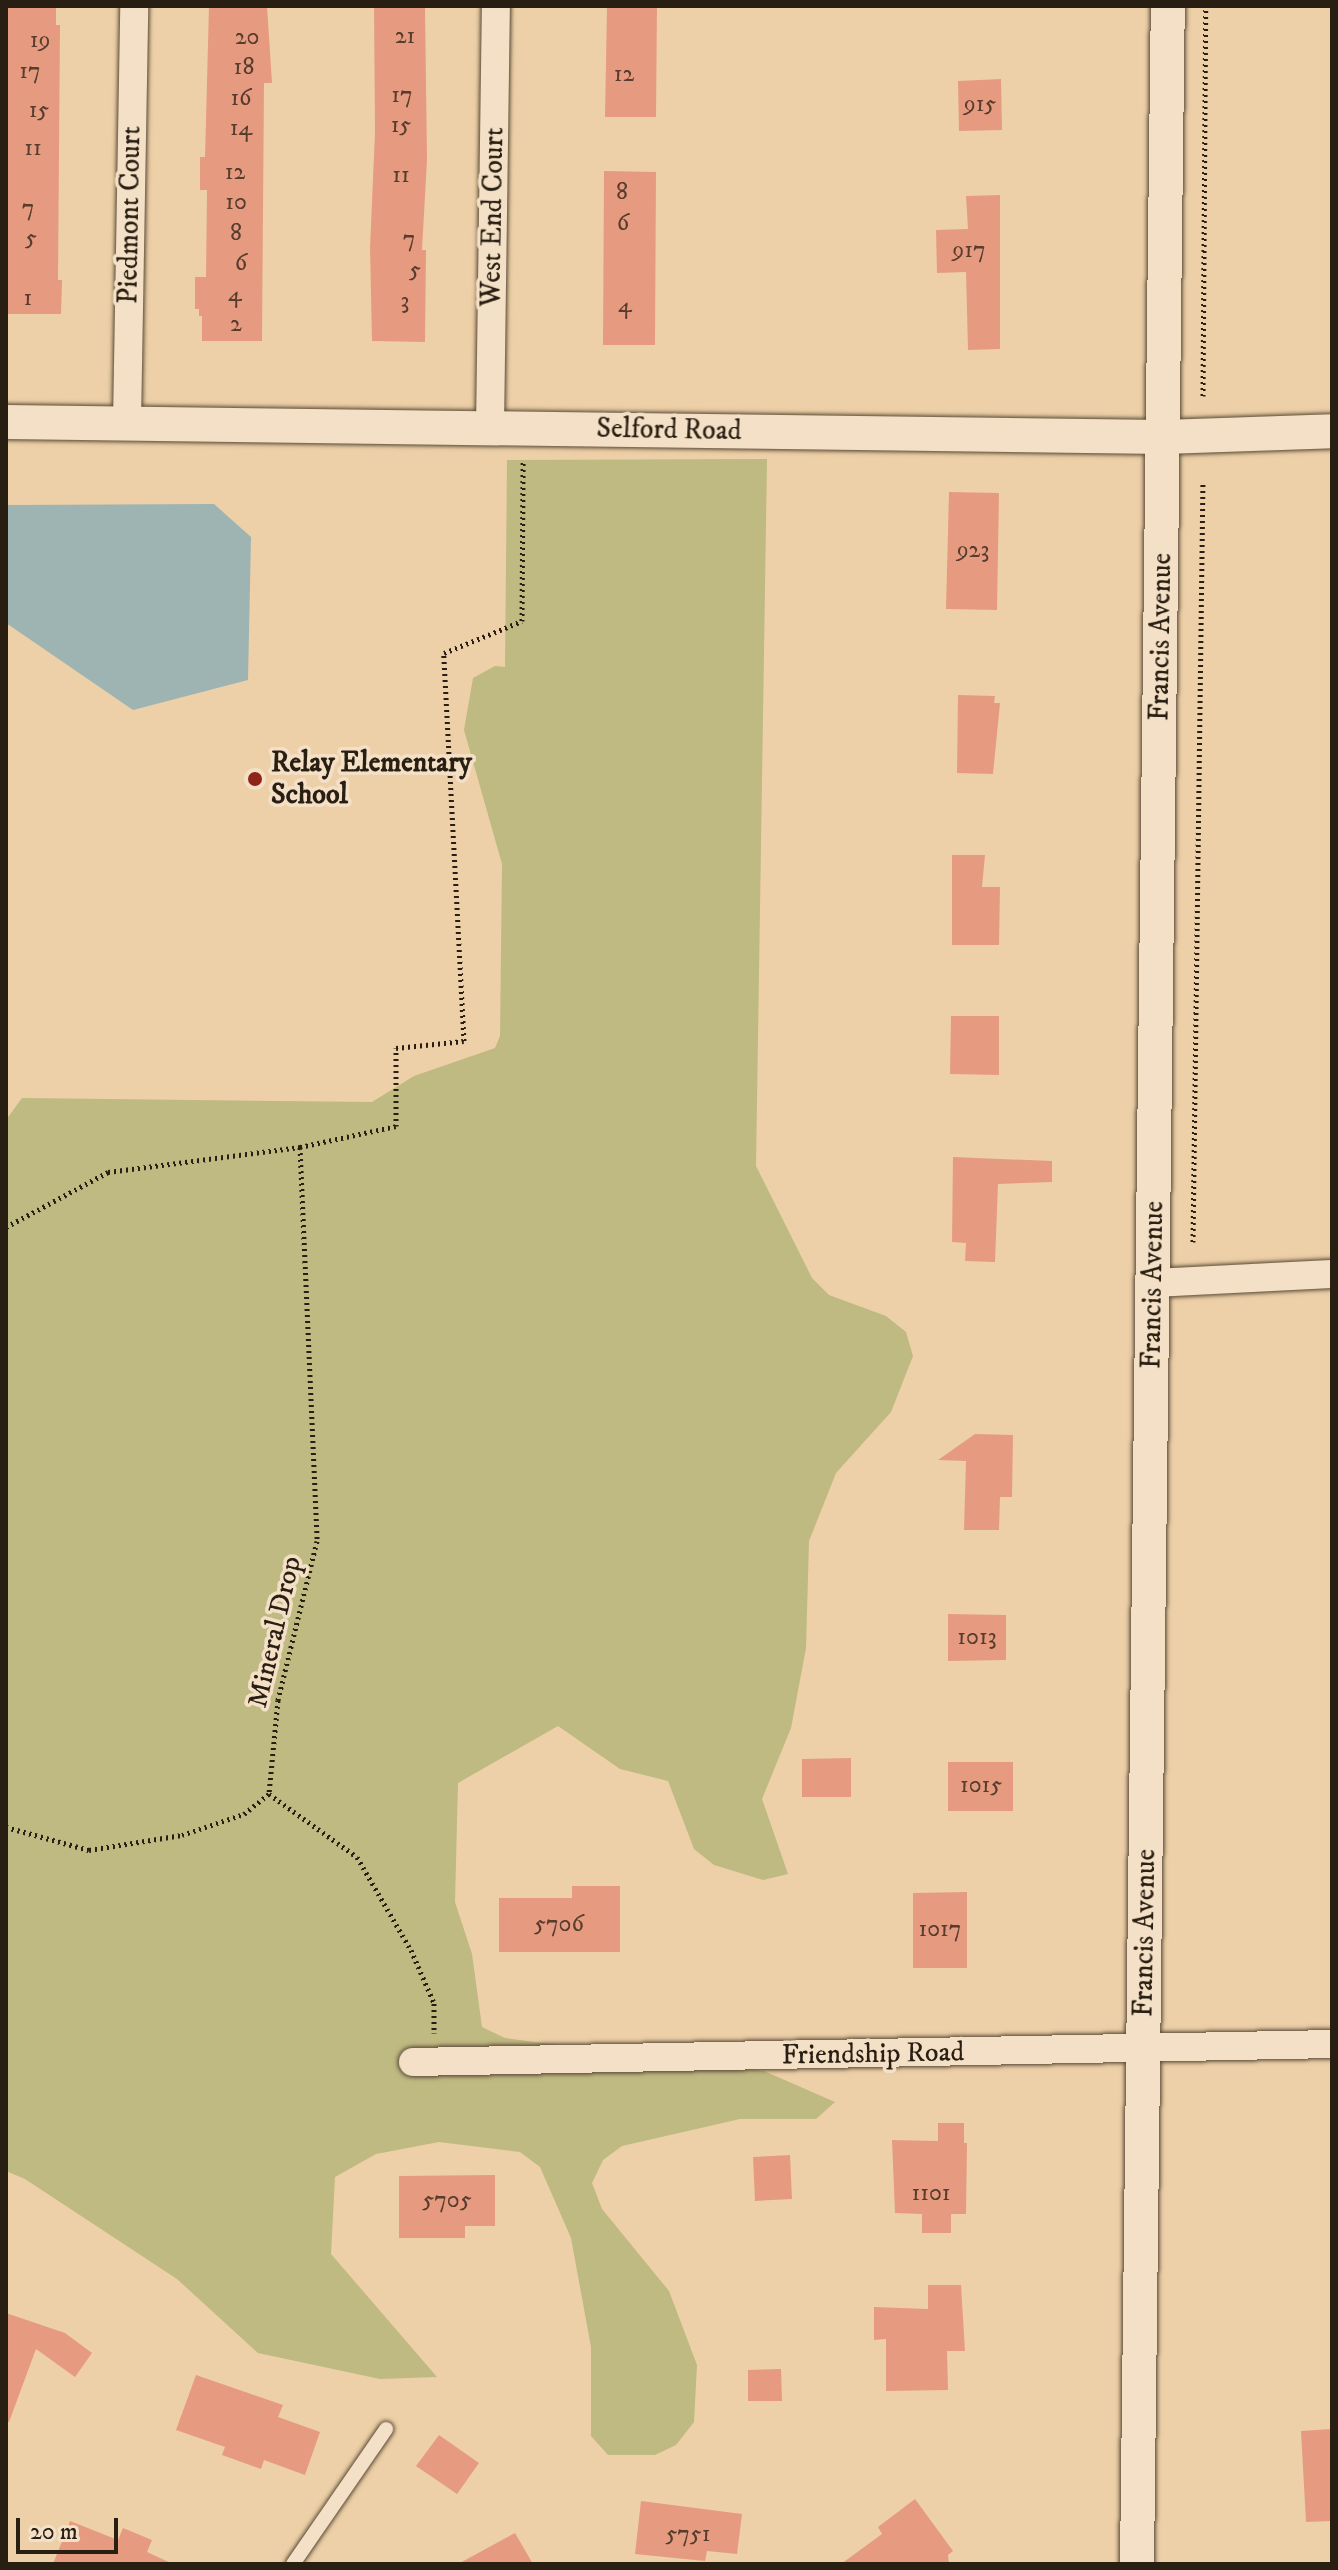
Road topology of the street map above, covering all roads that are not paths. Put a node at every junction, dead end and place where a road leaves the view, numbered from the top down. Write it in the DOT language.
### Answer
graph roads {
  1 [pos="134,6"];
  2 [pos="496,6"];
  3 [pos="1168,6"];
  4 [pos="6,422"];
  5 [pos="127,423"];
  6 [pos="506,428"];
  7 [pos="1332,431"];
  8 [pos="1164,437"];
  9 [pos="1332,1274"];
  10 [pos="1153,1283"];
  11 [pos="1332,2044"];
  12 [pos="1144,2050"];
  13 [pos="423,2062"];
  14 [pos="386,2429"];
  15 [pos="293,2564"];
  16 [pos="1137,2564"];
  1 -- 5 [label="street, Piedmont Court"];
  2 -- 6 [label="street, West End Court"];
  3 -- 8 [label="street, Francis Avenue"];
  4 -- 5 [label="street, Selford Road"];
  5 -- 6 [label="street, Selford Road"];
  6 -- 8 [label="street, Selford Road"];
  7 -- 8 [label="street, Selford Road"];
  8 -- 10 [label="street, Francis Avenue"];
  9 -- 10 [label="street"];
  10 -- 12 [label="street, Francis Avenue"];
  11 -- 12 [label="street, Friendship Road"];
  12 -- 13 [label="street, Friendship Road"];
  12 -- 16 [label="street, Francis Avenue"];
  14 -- 15 [label="lane"];
}
